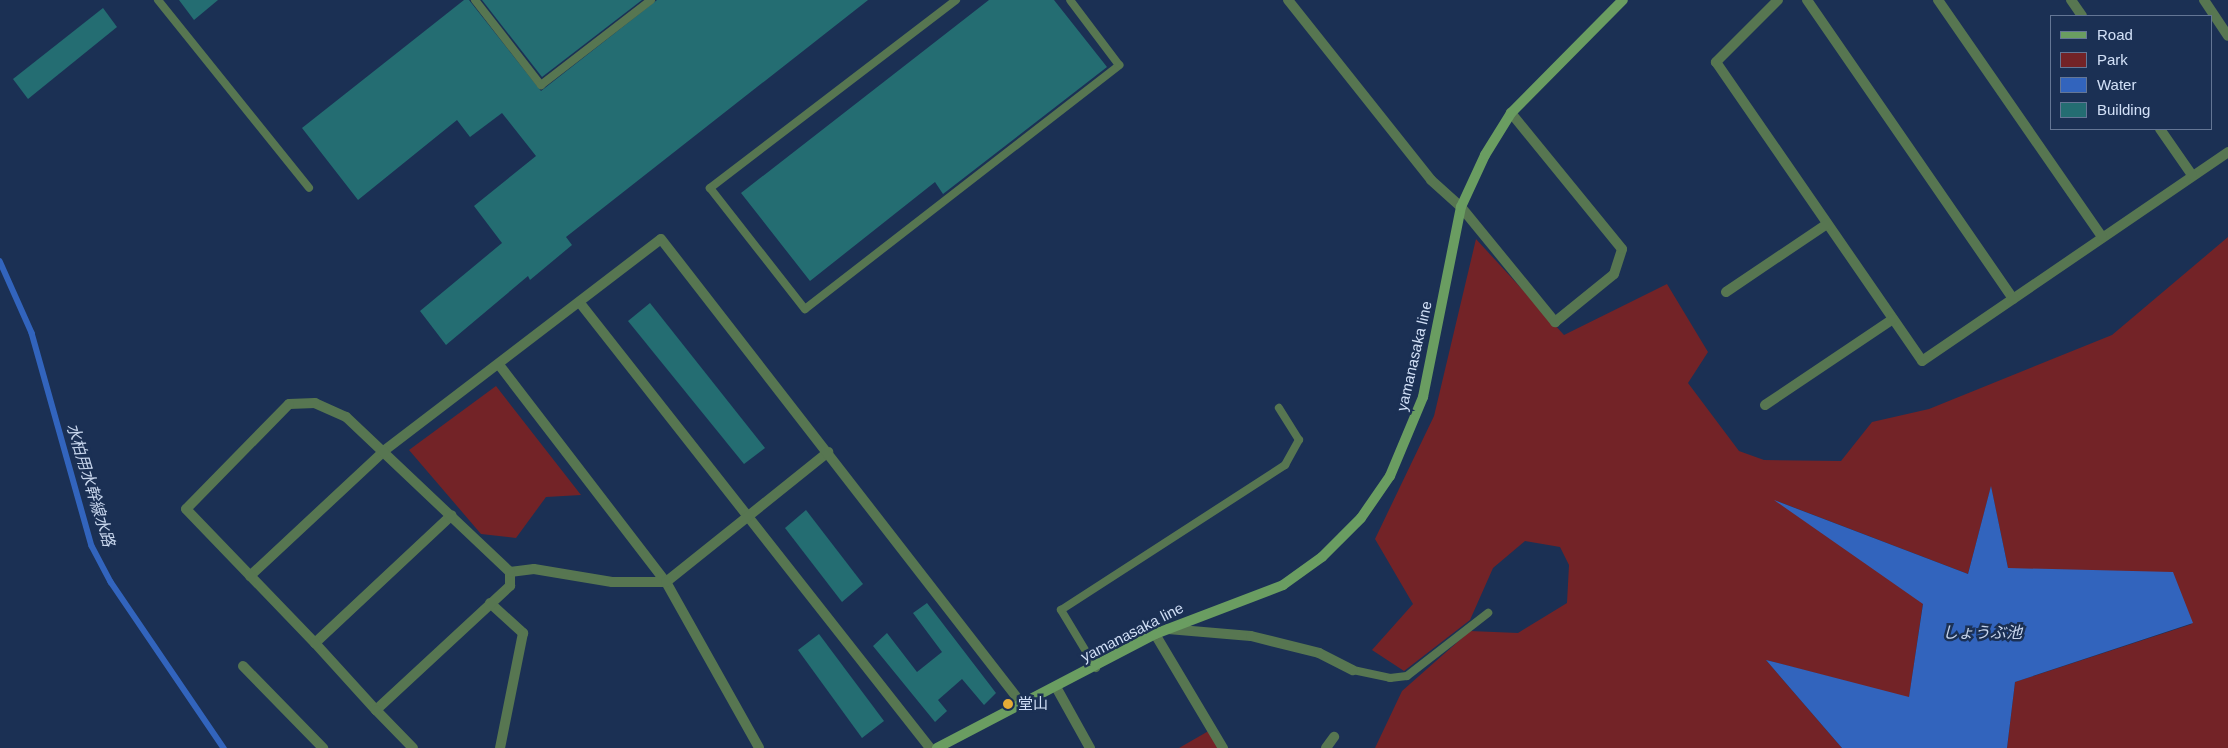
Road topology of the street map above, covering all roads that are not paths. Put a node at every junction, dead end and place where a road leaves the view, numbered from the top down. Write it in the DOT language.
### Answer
graph roads {
  1 [pos="158,0"];
  2 [pos="475,0"];
  3 [pos="651,0"];
  4 [pos="956,0"];
  5 [pos="1070,0"];
  6 [pos="1288,0"];
  7 [pos="1623,0"];
  8 [pos="1778,0"];
  9 [pos="1807,0"];
  10 [pos="1938,0"];
  11 [pos="2071,0"];
  12 [pos="2204,0"];
  13 [pos="2081,15"];
  14 [pos="2228,36"];
  15 [pos="1511,113"];
  16 [pos="2161,130"];
  17 [pos="2228,152"];
  18 [pos="2192,175"];
  19 [pos="309,188"];
  20 [pos="1461,207"];
  21 [pos="1827,224"];
  22 [pos="2102,237"];
  23 [pos="1726,292"];
  24 [pos="2012,299"];
  25 [pos="580,303"];
  26 [pos="1893,319"];
  27 [pos="500,366"];
  28 [pos="1766,405"];
  29 [pos="1279,408"];
  30 [pos="385,450"];
  31 [pos="828,452"];
  32 [pos="452,516"];
  33 [pos="748,520"];
  34 [pos="510,572"];
  35 [pos="250,576"];
  36 [pos="666,582"];
  37 [pos="490,603"];
  38 [pos="1488,614"];
  39 [pos="1167,628"];
  40 [pos="1155,634"];
  41 [pos="315,643"];
  42 [pos="243,666"];
  43 [pos="1096,668"];
  44 [pos="1353,670"];
  45 [pos="1056,687"];
  46 [pos="1022,704"];
  47 [pos="376,710"];
  48 [pos="1334,737"];
  49 [pos="323,748"];
  50 [pos="413,748"];
  51 [pos="500,748"];
  52 [pos="758,748"];
  53 [pos="930,748"];
  54 [pos="937,748"];
  55 [pos="1090,748"];
  56 [pos="1223,748"];
  57 [pos="1326,748"];
  1 -- 19 [label="lane"];
  2 -- 3 [label="lane"];
  4 -- 5 [label="lane"];
  6 -- 20 [label="street"];
  7 -- 15 [label="main road, yamanasaka line"];
  8 -- 21 [label="street"];
  9 -- 24 [label="street"];
  10 -- 22 [label="street"];
  11 -- 13 [label="street"];
  12 -- 14 [label="street"];
  15 -- 20 [label="main road, yamanasaka line"];
  15 -- 20 [label="street"];
  16 -- 18 [label="street"];
  17 -- 18 [label="street"];
  18 -- 22 [label="street"];
  20 -- 39 [label="main road, yamanasaka line"];
  21 -- 23 [label="street"];
  21 -- 26 [label="street"];
  22 -- 24 [label="street"];
  24 -- 26 [label="street"];
  25 -- 27 [label="street"];
  25 -- 31 [label="street"];
  25 -- 33 [label="street"];
  26 -- 28 [label="street"];
  27 -- 30 [label="street"];
  27 -- 36 [label="street"];
  29 -- 43 [label="lane"];
  30 -- 32 [label="street"];
  30 -- 35 [label="street"];
  30 -- 35 [label="street"];
  31 -- 33 [label="street"];
  31 -- 46 [label="street"];
  32 -- 34 [label="street"];
  32 -- 41 [label="street"];
  33 -- 36 [label="street"];
  33 -- 53 [label="street"];
  34 -- 36 [label="street"];
  34 -- 37 [label="street"];
  35 -- 41 [label="street"];
  36 -- 52 [label="street"];
  37 -- 47 [label="street"];
  37 -- 51 [label="street"];
  38 -- 44 [label="lane"];
  39 -- 40 [label="main road, yamanasaka line"];
  39 -- 44 [label="street"];
  40 -- 43 [label="main road, yamanasaka line"];
  40 -- 56 [label="street"];
  41 -- 47 [label="street"];
  42 -- 49 [label="street"];
  43 -- 45 [label="main road, yamanasaka line"];
  45 -- 46 [label="main road, yamanasaka line"];
  45 -- 55 [label="street"];
  46 -- 54 [label="main road, yamanasaka line"];
  47 -- 50 [label="street"];
  48 -- 57 [label="street"];
}
